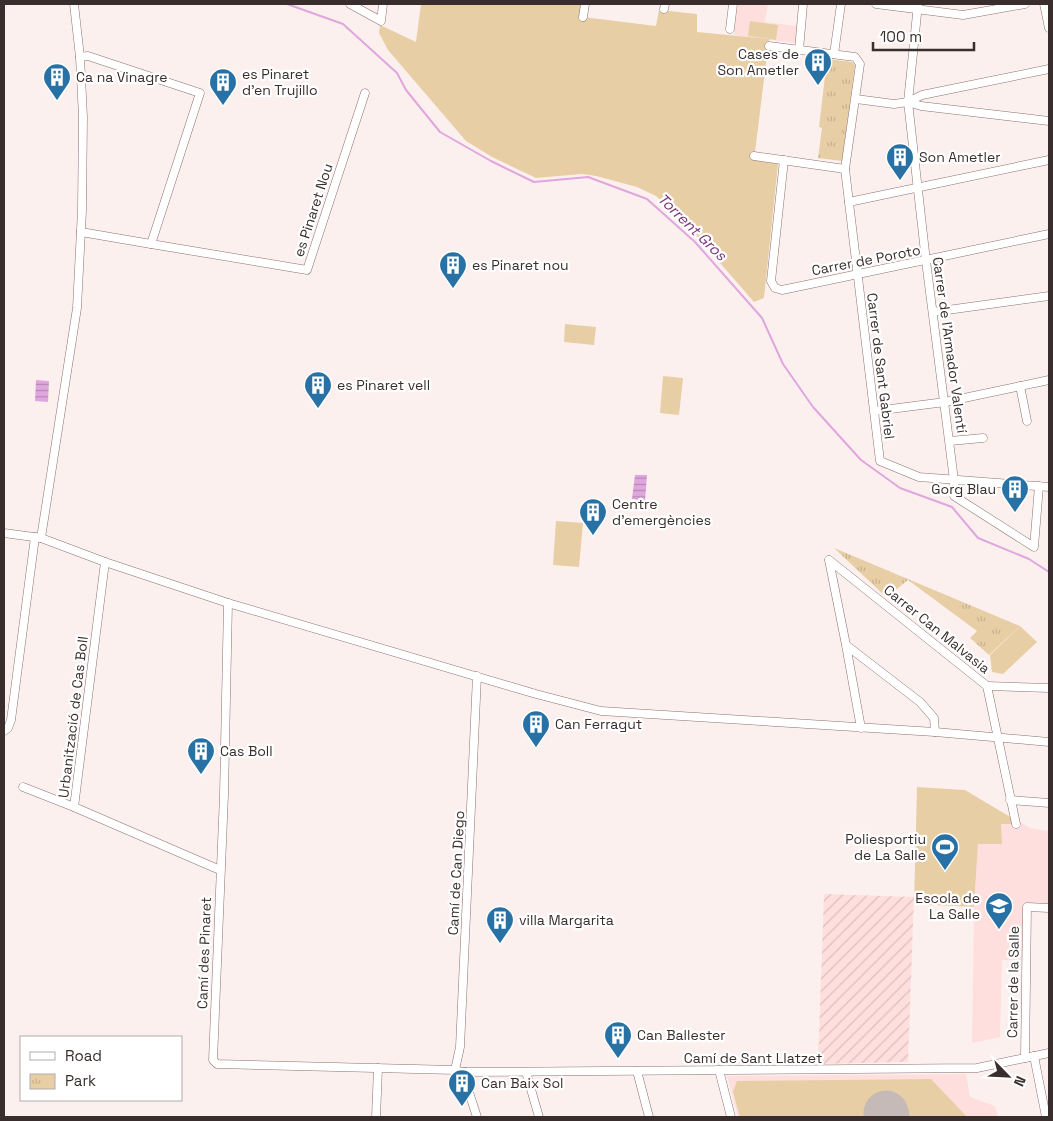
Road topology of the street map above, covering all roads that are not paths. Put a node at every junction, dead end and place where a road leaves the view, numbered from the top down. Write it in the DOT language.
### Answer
graph roads {
  1 [pos="74,4"];
  2 [pos="350,4"];
  3 [pos="383,4"];
  4 [pos="585,4"];
  5 [pos="733,4"];
  6 [pos="803,4"];
  7 [pos="841,4"];
  8 [pos="876,4"];
  9 [pos="1025,4"];
  10 [pos="1044,4"];
  11 [pos="918,6"];
  12 [pos="583,17"];
  13 [pos="1049,28"];
  14 [pos="730,29"];
  15 [pos="769,46"];
  16 [pos="799,50"];
  17 [pos="834,54"];
  18 [pos="80,56"];
  19 [pos="1049,69"];
  20 [pos="365,93"];
  21 [pos="856,99"];
  22 [pos="908,102"];
  23 [pos="1049,121"];
  24 [pos="754,156"];
  25 [pos="784,160"];
  26 [pos="1049,160"];
  27 [pos="846,169"];
  28 [pos="918,188"];
  29 [pos="848,202"];
  30 [pos="81,232"];
  31 [pos="1049,234"];
  32 [pos="151,244"];
  33 [pos="926,261"];
  34 [pos="857,274"];
  35 [pos="1049,296"];
  36 [pos="933,312"];
  37 [pos="1049,380"];
  38 [pos="1020,386"];
  39 [pos="945,402"];
  40 [pos="875,410"];
  41 [pos="1027,421"];
  42 [pos="982,438"];
  43 [pos="950,441"];
  44 [pos="954,480"];
  45 [pos="1039,486"];
  46 [pos="1049,487"];
  47 [pos="4,533"];
  48 [pos="38,538"];
  49 [pos="105,562"];
  50 [pos="228,603"];
  51 [pos="846,645"];
  52 [pos="477,676"];
  53 [pos="988,686"];
  54 [pos="1049,688"];
  55 [pos="861,728"];
  56 [pos="4,731"];
  57 [pos="935,732"];
  58 [pos="997,738"];
  59 [pos="1049,742"];
  60 [pos="23,787"];
  61 [pos="1010,800"];
  62 [pos="1049,802"];
  63 [pos="74,807"];
  64 [pos="1016,824"];
  65 [pos="220,870"];
  66 [pos="1049,908"];
  67 [pos="1049,1053"];
  68 [pos="1034,1056"];
  69 [pos="1025,1058"];
  70 [pos="378,1068"];
  71 [pos="455,1070"];
  72 [pos="719,1070"];
  73 [pos="636,1071"];
  74 [pos="465,1072"];
  75 [pos="526,1072"];
  76 [pos="376,1117"];
  77 [pos="477,1117"];
  78 [pos="539,1117"];
  79 [pos="649,1117"];
  80 [pos="732,1117"];
  81 [pos="1046,1117"];
  1 -- 18 [label="street"];
  2 -- 3 [label="street"];
  4 -- 12 [label="street"];
  5 -- 14 [label="street"];
  6 -- 16 [label="street"];
  7 -- 17 [label="street"];
  8 -- 11 [label="street"];
  9 -- 11 [label="street"];
  10 -- 13 [label="street"];
  11 -- 22 [label="street, Carrer de l'Armador Valentí"];
  15 -- 16 [label="street"];
  16 -- 17 [label="street"];
  17 -- 21 [label="street, Carrer de Sant Gabriel"];
  18 -- 30 [label="street"];
  18 -- 32 [label="street"];
  19 -- 22 [label="street"];
  20 -- 32 [label="street, es Pinaret Nou"];
  21 -- 22 [label="street"];
  21 -- 27 [label="street, Carrer de Sant Gabriel"];
  22 -- 23 [label="street"];
  22 -- 28 [label="street, Carrer de l'Armador Valentí"];
  24 -- 25 [label="street"];
  25 -- 27 [label="street"];
  25 -- 34 [label="street, Carrer de Poroto"];
  26 -- 28 [label="street"];
  27 -- 29 [label="street, Carrer de Sant Gabriel"];
  28 -- 29 [label="street"];
  28 -- 33 [label="street, Carrer de l'Armador Valentí"];
  29 -- 34 [label="street, Carrer de Sant Gabriel"];
  30 -- 32 [label="street, es Pinaret Nou"];
  30 -- 48 [label="street"];
  31 -- 33 [label="street, Carrer de Poroto"];
  33 -- 34 [label="street, Carrer de Poroto"];
  33 -- 36 [label="street, Carrer de l'Armador Valentí"];
  34 -- 40 [label="street, Carrer de Sant Gabriel"];
  35 -- 36 [label="street"];
  36 -- 39 [label="street, Carrer de l'Armador Valentí"];
  37 -- 38 [label="street"];
  38 -- 39 [label="street"];
  38 -- 41 [label="street"];
  39 -- 40 [label="street"];
  39 -- 43 [label="street, Carrer de l'Armador Valentí"];
  40 -- 44 [label="street, Carrer de Sant Gabriel"];
  42 -- 43 [label="street"];
  43 -- 44 [label="street, Carrer de l'Armador Valentí"];
  44 -- 45 [label="street"];
  44 -- 45 [label="street, Carrer de l'Armador Valentí"];
  45 -- 46 [label="street"];
  47 -- 48 [label="street"];
  48 -- 49 [label="street"];
  48 -- 56 [label="street"];
  49 -- 50 [label="street"];
  49 -- 63 [label="street, Urbanització de Cas Boll"];
  50 -- 52 [label="street"];
  50 -- 65 [label="street, Camí des Pinaret"];
  51 -- 53 [label="street, Carrer Can Malvasia"];
  51 -- 55 [label="street"];
  51 -- 57 [label="street"];
  52 -- 55 [label="street"];
  52 -- 71 [label="street, Camí de Can Diego"];
  53 -- 54 [label="street"];
  53 -- 58 [label="street, Carrer Can Malvasia"];
  55 -- 57 [label="street"];
  57 -- 58 [label="street"];
  58 -- 59 [label="street"];
  58 -- 61 [label="street, Carrer Can Malvasia"];
  60 -- 63 [label="street"];
  61 -- 62 [label="street"];
  61 -- 64 [label="street, Carrer Can Malvasia"];
  63 -- 65 [label="street, Urbanització de Cas Boll"];
  65 -- 70 [label="street, Camí des Pinaret"];
  66 -- 69 [label="street, Carrer de la Salle"];
  67 -- 68 [label="street, Camí de Sant Llatzet"];
  68 -- 69 [label="street, Camí de Sant Llatzet"];
  68 -- 81 [label="street"];
  69 -- 72 [label="street, Camí de Sant Llatzet"];
  70 -- 71 [label="street, Camí des Pinaret"];
  70 -- 76 [label="street"];
  71 -- 74 [label="street, Camí de Sant Llatzet"];
  72 -- 73 [label="street, Camí de Sant Llatzet"];
  72 -- 80 [label="street"];
  73 -- 75 [label="street, Camí de Sant Llatzet"];
  73 -- 79 [label="street"];
  74 -- 75 [label="street, Camí de Sant Llatzet"];
  74 -- 77 [label="street"];
  75 -- 78 [label="street"];
}
